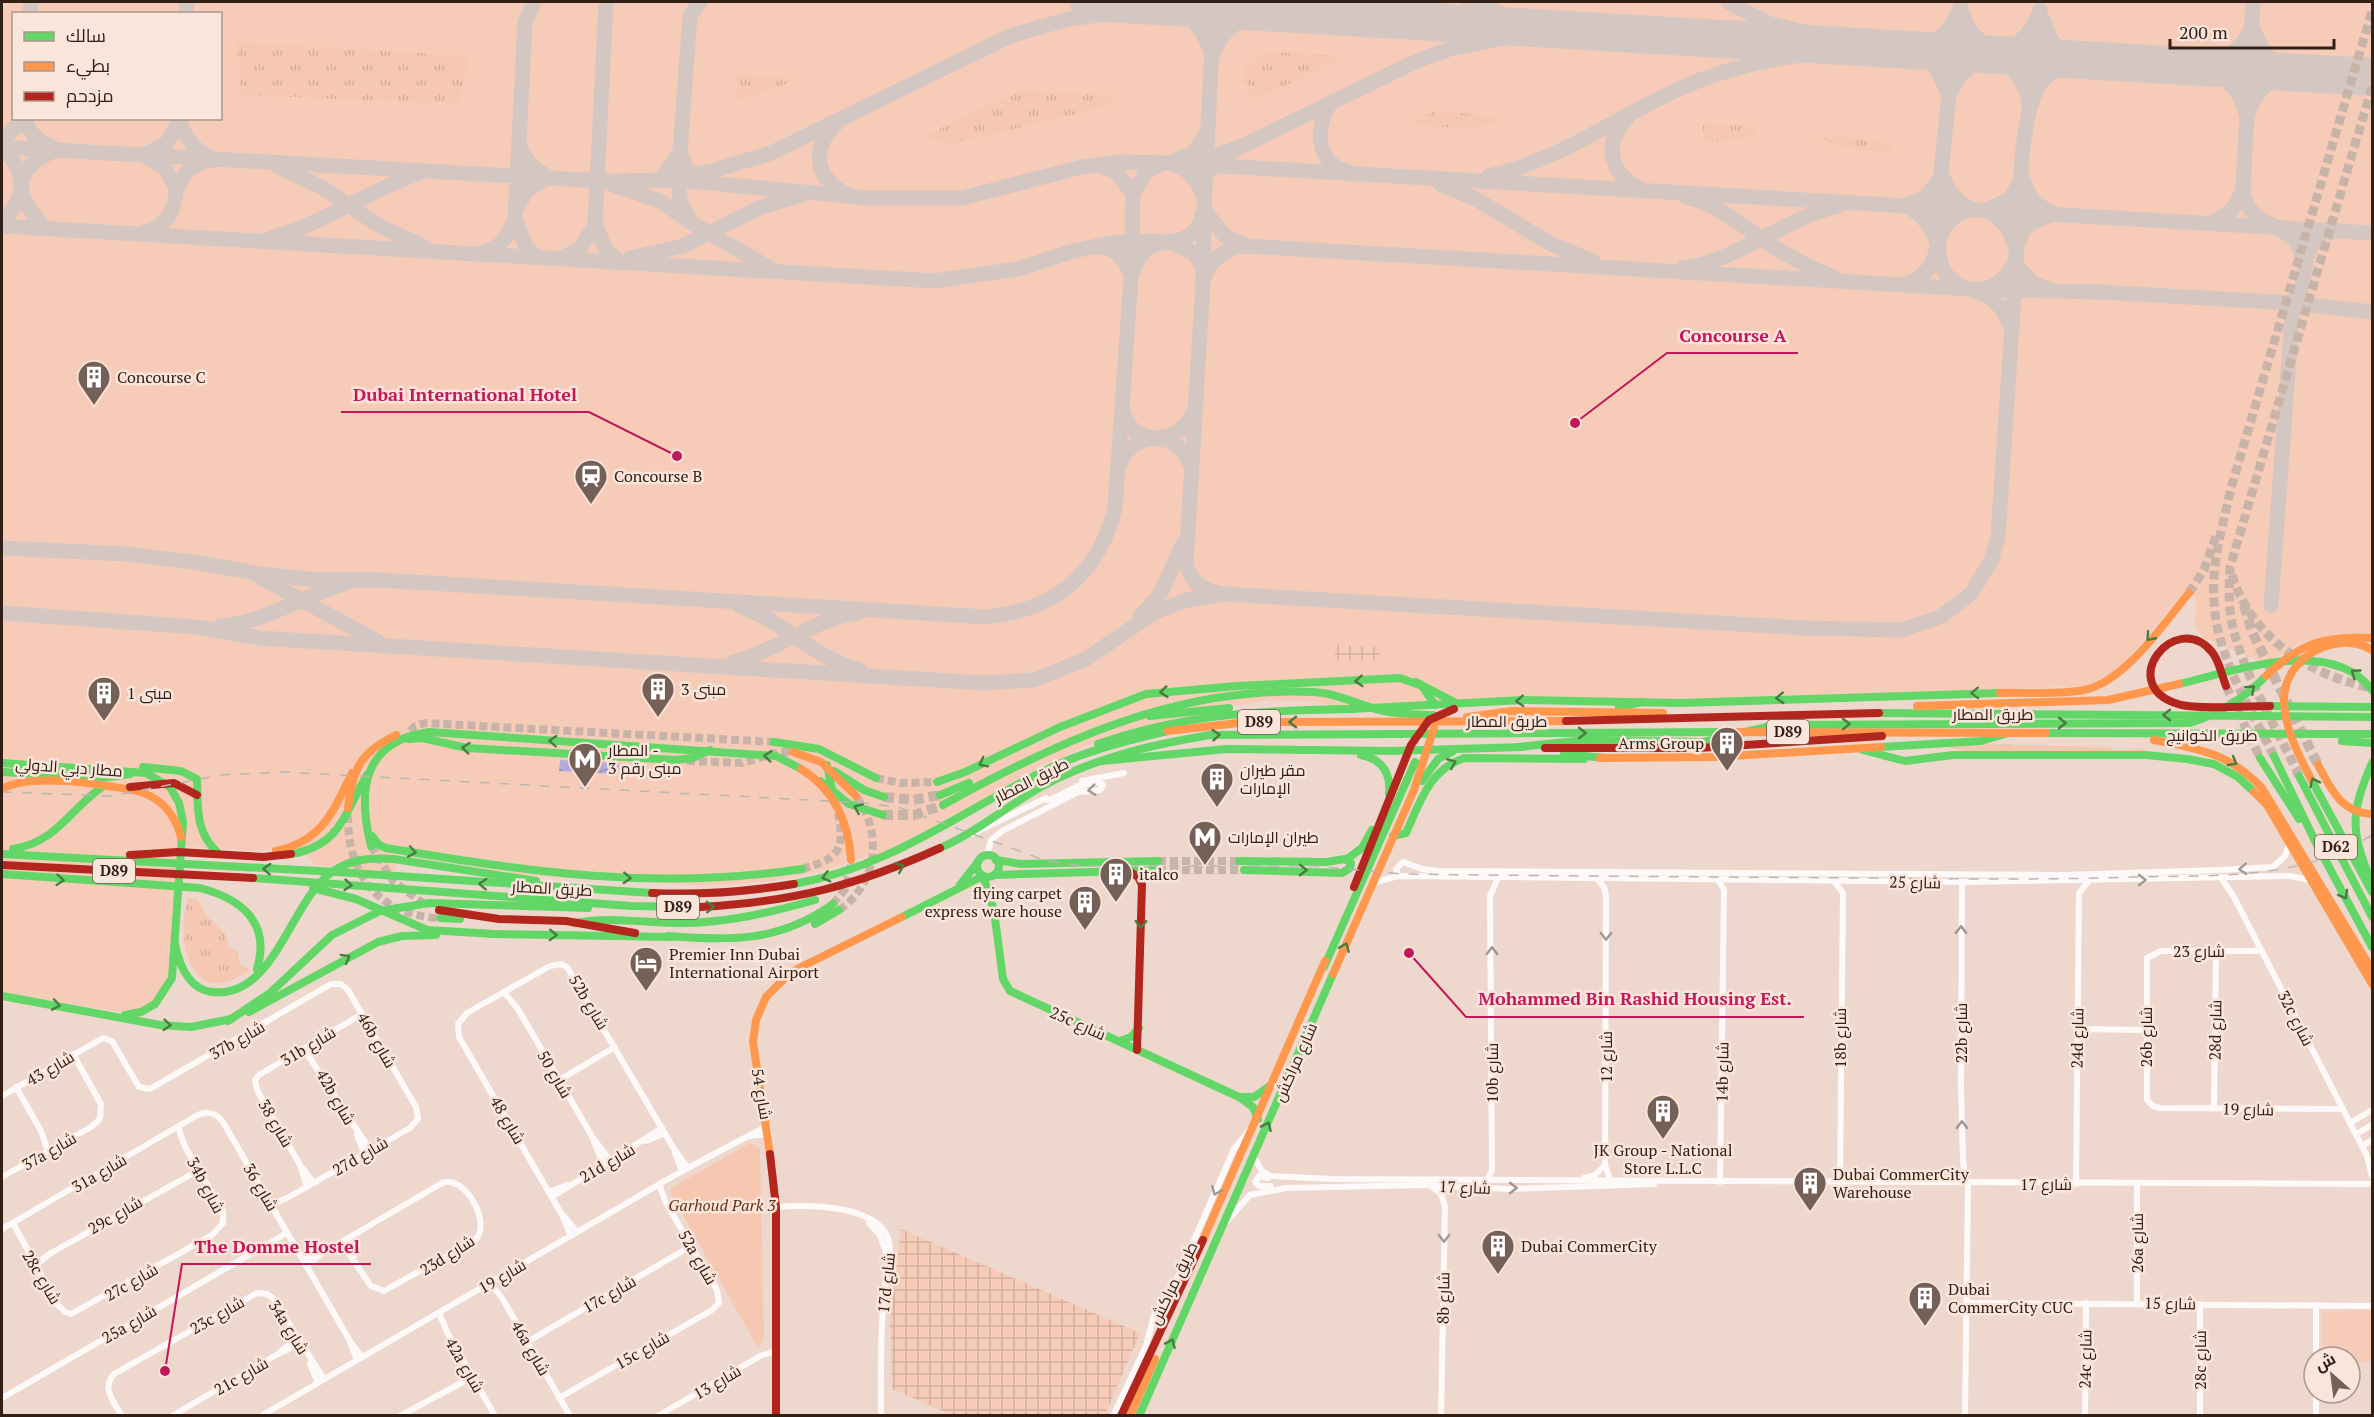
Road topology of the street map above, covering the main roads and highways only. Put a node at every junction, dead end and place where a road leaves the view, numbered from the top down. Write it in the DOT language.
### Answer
graph roads {
  1 [pos="2189,593"];
  2 [pos="2373,638"];
  3 [pos="2373,650"];
  4 [pos="1416,682"];
  5 [pos="2226,686"];
  6 [pos="2373,690"];
  7 [pos="2373,700"];
  8 [pos="1492,702"];
  9 [pos="1642,702"];
  10 [pos="1436,705"];
  11 [pos="1458,705"];
  12 [pos="2336,706"];
  13 [pos="2373,707"];
  14 [pos="1350,709"];
  15 [pos="1533,711"];
  16 [pos="1255,712"];
  17 [pos="1891,713"];
  18 [pos="2076,714"];
  19 [pos="1736,716"];
  20 [pos="2373,717"];
  21 [pos="1435,718"];
  22 [pos="1462,719"];
  23 [pos="1478,722"];
  24 [pos="1114,724"];
  25 [pos="1426,726"];
  26 [pos="1893,733"];
  27 [pos="2005,734"];
  28 [pos="2373,734"];
  29 [pos="2052,735"];
  30 [pos="2137,735"];
  31 [pos="2319,735"];
  32 [pos="399,736"];
  33 [pos="1414,740"];
  34 [pos="774,742"];
  35 [pos="2373,743"];
  36 [pos="801,744"];
  37 [pos="1912,744"];
  38 [pos="1430,746"];
  39 [pos="1518,747"];
  40 [pos="1532,748"];
  41 [pos="1848,748"];
  42 [pos="1046,749"];
  43 [pos="1278,750"];
  44 [pos="1336,750"];
  45 [pos="1409,750"];
  46 [pos="1461,750"];
  47 [pos="793,752"];
  48 [pos="806,754"];
  49 [pos="2274,756"];
  50 [pos="1605,758"];
  51 [pos="2260,758"];
  52 [pos="1925,759"];
  53 [pos="1098,760"];
  54 [pos="1415,762"];
  55 [pos="2,763"];
  56 [pos="2373,763"];
  57 [pos="2318,765"];
  58 [pos="830,768"];
  59 [pos="92,769"];
  60 [pos="1047,769"];
  61 [pos="136,772"];
  62 [pos="352,773"];
  63 [pos="367,775"];
  64 [pos="3,776"];
  65 [pos="2299,776"];
  66 [pos="876,778"];
  67 [pos="2373,780"];
  68 [pos="820,781"];
  69 [pos="21,782"];
  70 [pos="937,782"];
  71 [pos="102,787"];
  72 [pos="122,788"];
  73 [pos="2,789"];
  74 [pos="1414,790"];
  75 [pos="197,795"];
  76 [pos="940,795"];
  77 [pos="856,796"];
  78 [pos="835,797"];
  79 [pos="884,797"];
  80 [pos="2358,799"];
  81 [pos="943,805"];
  82 [pos="348,808"];
  83 [pos="2373,814"];
  84 [pos="883,815"];
  85 [pos="1380,815"];
  86 [pos="365,825"];
  87 [pos="1393,836"];
  88 [pos="182,840"];
  89 [pos="2316,843"];
  90 [pos="371,846"];
  91 [pos="2,849"];
  92 [pos="181,852"];
  93 [pos="218,853"];
  94 [pos="2,854"];
  95 [pos="240,854"];
  96 [pos="64,858"];
  97 [pos="1347,859"];
  98 [pos="851,860"];
  99 [pos="996,860"];
  100 [pos="1239,861"];
  101 [pos="978,862"];
  102 [pos="2,865"];
  103 [pos="1362,867"];
  104 [pos="802,869"];
  105 [pos="1244,870"];
  106 [pos="1129,871"];
  107 [pos="2,874"];
  108 [pos="988,876"];
  109 [pos="227,877"];
  110 [pos="866,880"];
  111 [pos="2373,884"];
  112 [pos="959,887"];
  113 [pos="604,891"];
  114 [pos="2373,892"];
  115 [pos="990,894"];
  116 [pos="631,906"];
  117 [pos="836,907"];
  118 [pos="439,914"];
  119 [pos="2373,917"];
  120 [pos="575,923"];
  121 [pos="495,934"];
  122 [pos="674,937"];
  123 [pos="175,944"];
  124 [pos="2373,947"];
  125 [pos="1324,967"];
  126 [pos="2373,970"];
  127 [pos="2373,984"];
  128 [pos="245,986"];
  129 [pos="2,996"];
  130 [pos="110,1015"];
  131 [pos="228,1021"];
  132 [pos="1139,1028"];
  133 [pos="1120,1041"];
  134 [pos="1137,1050"];
  135 [pos="1273,1083"];
  136 [pos="1239,1097"];
  137 [pos="1257,1121"];
  138 [pos="1158,1339"];
  139 [pos="776,1416"];
  140 [pos="1121,1416"];
  141 [pos="1130,1416"];
  142 [pos="1139,1416"];
  1 -- 9 [label="main road, one-way"];
  39 -- 2 [label="main road, one-way"];
  114 -- 3 [label="main road, one-way"];
  4 -- 10 [label="main road"];
  4 -- 11 [label="main road"];
  4 -- 70 [label="main road, one-way"];
  5 -- 12 [label="main road"];
  6 -- 17 [label="main road, one-way"];
  7 -- 12 [label="main road"];
  9 -- 8 [label="main road, one-way"];
  8 -- 11 [label="main road"];
  8 -- 21 [label="main road"];
  9 -- 15 [label="main road"];
  10 -- 11 [label="main road"];
  10 -- 14 [label="main road"];
  10 -- 21 [label="main road, شارع مراكش"];
  12 -- 13 [label="main road"];
  14 -- 16 [label="main road"];
  14 -- 25 [label="main road"];
  15 -- 19 [label="main road"];
  15 -- 22 [label="main road"];
  16 -- 24 [label="main road"];
  16 -- 60 [label="main road"];
  17 -- 18 [label="main road, طريق المطار / D89"];
  17 -- 19 [label="main road, طريق المطار / D89"];
  20 -- 18 [label="main road, طريق الخوانيج / D89, one-way"];
  19 -- 23 [label="main road, طريق المطار / D89"];
  21 -- 25 [label="main road"];
  21 -- 38 [label="main road, شارع مراكش"];
  23 -- 24 [label="main road"];
  23 -- 60 [label="main road, طريق المطار / D89, one-way"];
  24 -- 42 [label="main road"];
  25 -- 33 [label="main road"];
  25 -- 38 [label="main road"];
  26 -- 27 [label="main road, طريق المطار / D89"];
  26 -- 40 [label="main road"];
  53 -- 26 [label="main road, طريق المطار / D89, one-way"];
  27 -- 29 [label="main road, طريق المطار / D89"];
  27 -- 37 [label="main road"];
  28 -- 31 [label="main road, طريق الخوانيج / D89"];
  29 -- 30 [label="main road, طريق الخوانيج / D89"];
  30 -- 31 [label="main road, طريق الخوانيج / D89"];
  30 -- 126 [label="main road, one-way"];
  31 -- 35 [label="main road"];
  32 -- 62 [label="main road"];
  33 -- 43 [label="main road"];
  33 -- 45 [label="main road"];
  34 -- 36 [label="main road"];
  36 -- 48 [label="main road"];
  36 -- 66 [label="main road"];
  37 -- 41 [label="main road"];
  37 -- 52 [label="main road"];
  38 -- 45 [label="main road"];
  38 -- 46 [label="main road"];
  38 -- 74 [label="main road, شارع مراكش"];
  39 -- 40 [label="main road"];
  39 -- 46 [label="main road"];
  40 -- 50 [label="main road"];
  41 -- 50 [label="main road"];
  41 -- 52 [label="main road"];
  42 -- 76 [label="main road"];
  42 -- 81 [label="main road"];
  43 -- 44 [label="main road"];
  43 -- 53 [label="main road"];
  44 -- 45 [label="main road"];
  44 -- 85 [label="main road"];
  45 -- 103 [label="main road"];
  46 -- 74 [label="main road"];
  47 -- 48 [label="main road"];
  48 -- 58 [label="main road"];
  49 -- 89 [label="main road, D62"];
  87 -- 50 [label="main road, one-way"];
  51 -- 89 [label="main road"];
  52 -- 127 [label="main road"];
  110 -- 53 [label="main road, طريق المطار / D89, one-way"];
  54 -- 125 [label="main road"];
  55 -- 59 [label="main road, مطار دبي الدولي"];
  56 -- 80 [label="main road"];
  57 -- 83 [label="main road"];
  58 -- 77 [label="main road"];
  58 -- 78 [label="main road"];
  58 -- 79 [label="main road"];
  59 -- 61 [label="main road, مطار دبي الدولي"];
  59 -- 75 [label="main road"];
  60 -- 113 [label="main road, طريق المطار / D89, one-way"];
  61 -- 64 [label="main road, مطار دبي الدولي"];
  61 -- 88 [label="main road, مطار دبي الدولي"];
  62 -- 82 [label="main road"];
  62 -- 95 [label="main road"];
  68 -- 63 [label="main road, one-way"];
  63 -- 86 [label="main road"];
  63 -- 95 [label="main road"];
  64 -- 69 [label="main road"];
  65 -- 119 [label="main road, D62"];
  67 -- 80 [label="main road"];
  68 -- 78 [label="main road"];
  68 -- 98 [label="main road"];
  69 -- 71 [label="main road"];
  69 -- 73 [label="main road"];
  71 -- 72 [label="main road"];
  71 -- 91 [label="main road"];
  72 -- 75 [label="main road"];
  72 -- 88 [label="main road"];
  74 -- 87 [label="main road, شارع مراكش"];
  75 -- 93 [label="main road"];
  84 -- 78 [label="main road, one-way"];
  80 -- 111 [label="main road"];
  85 -- 97 [label="main road"];
  85 -- 103 [label="main road"];
  86 -- 90 [label="main road"];
  86 -- 104 [label="main road, one-way"];
  142 -- 87 [label="main road, شارع مراكش, one-way"];
  88 -- 92 [label="main road, مطار دبي الدولي"];
  89 -- 124 [label="main road, D62, one-way"];
  92 -- 93 [label="main road"];
  92 -- 96 [label="main road"];
  92 -- 123 [label="main road, مطار دبي الدولي"];
  93 -- 95 [label="main road"];
  94 -- 96 [label="main road, طريق المطار / D89"];
  113 -- 96 [label="main road, طريق المطار / D89, one-way"];
  97 -- 100 [label="main road"];
  105 -- 97 [label="main road, one-way"];
  99 -- 101 [label="main road"];
  99 -- 106 [label="main road"];
  99 -- 108 [label="main road"];
  101 -- 108 [label="main road"];
  101 -- 112 [label="main road, شارع 54"];
  102 -- 109 [label="main road, طريق المطار / D89"];
  103 -- 125 [label="main road"];
  106 -- 108 [label="main road"];
  106 -- 132 [label="main road, one-way"];
  107 -- 128 [label="main road, one-way"];
  108 -- 112 [label="main road, شارع 54"];
  108 -- 115 [label="main road, 25c شارع"];
  109 -- 116 [label="main road, طريق المطار / D89, one-way"];
  109 -- 121 [label="main road"];
  116 -- 110 [label="main road, طريق المطار / D89, one-way"];
  110 -- 120 [label="main road"];
  112 -- 115 [label="main road"];
  112 -- 139 [label="main road, شارع 54"];
  113 -- 128 [label="main road"];
  115 -- 133 [label="main road, 25c شارع"];
  116 -- 131 [label="main road"];
  117 -- 122 [label="main road"];
  118 -- 120 [label="main road"];
  120 -- 122 [label="main road"];
  121 -- 122 [label="main road, one-way"];
  131 -- 121 [label="main road, one-way"];
  123 -- 128 [label="main road"];
  123 -- 130 [label="main road, مطار دبي الدولي"];
  125 -- 135 [label="main road, شارع مراكش"];
  129 -- 130 [label="main road, one-way"];
  130 -- 131 [label="main road, one-way"];
  132 -- 133 [label="main road"];
  132 -- 134 [label="main road"];
  133 -- 134 [label="main road, 25c شارع"];
  134 -- 136 [label="main road, 25c شارع"];
  135 -- 136 [label="main road"];
  135 -- 137 [label="main road, شارع مراكش"];
  136 -- 137 [label="main road, 25c شارع"];
  137 -- 138 [label="main road, شارع مراكش"];
  138 -- 140 [label="main road, شارع مراكش"];
  138 -- 141 [label="main road"];
}
